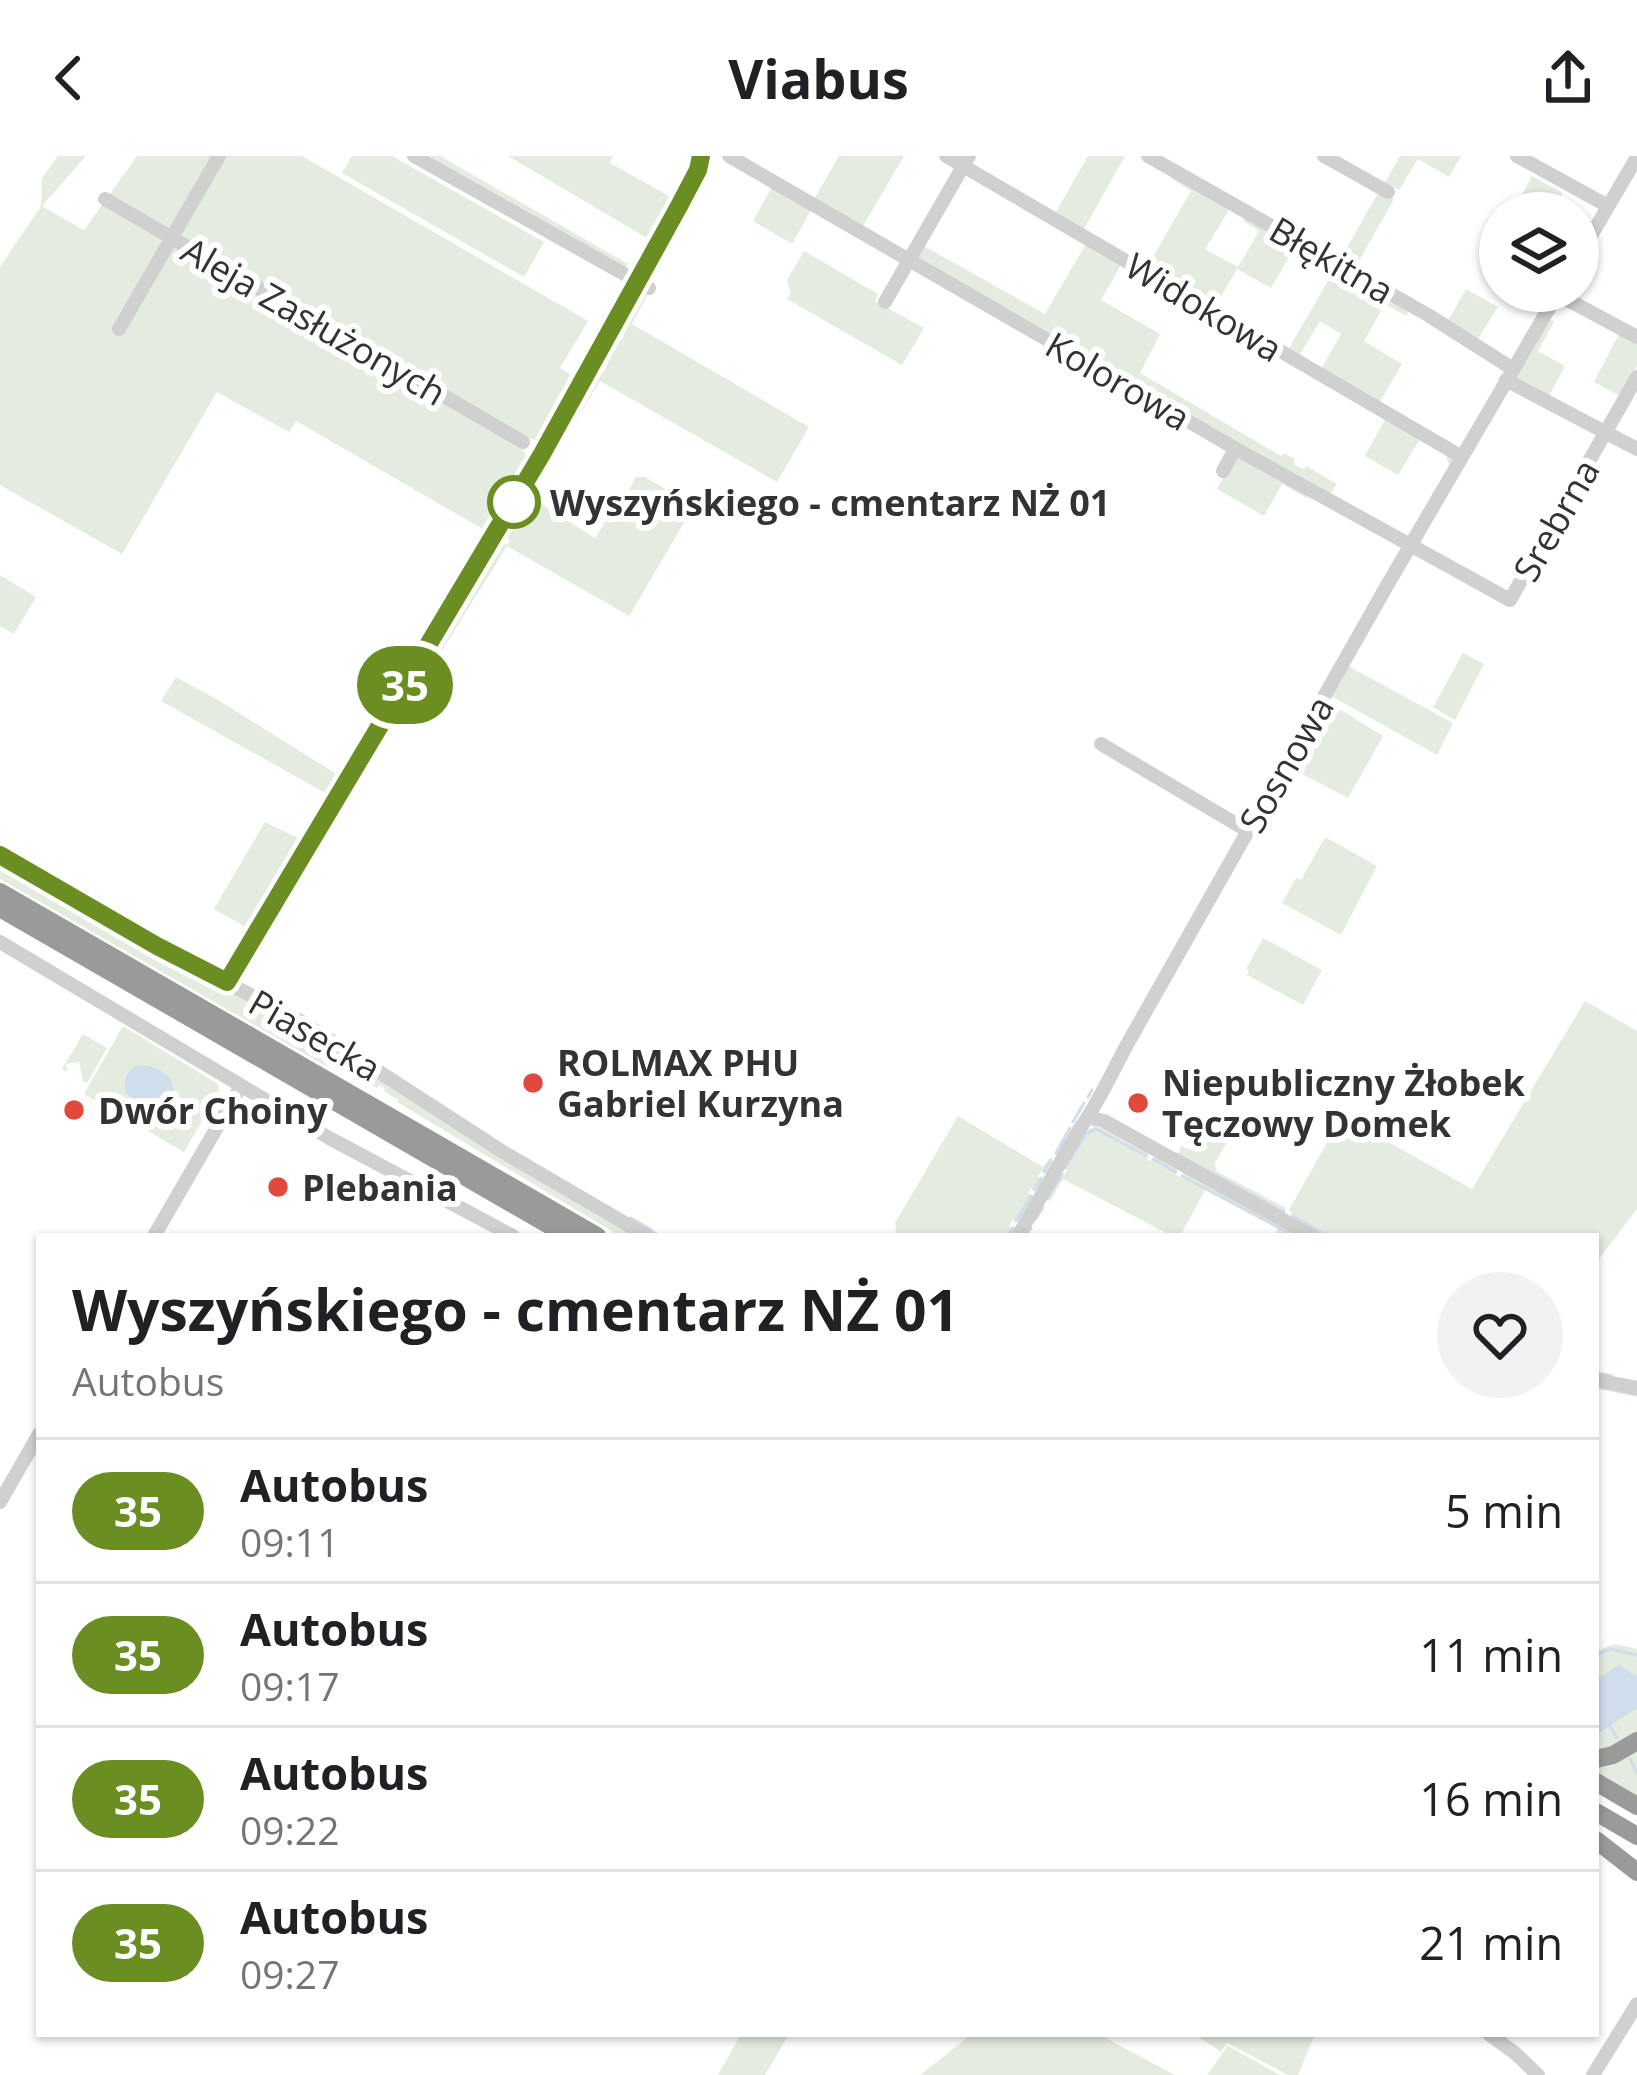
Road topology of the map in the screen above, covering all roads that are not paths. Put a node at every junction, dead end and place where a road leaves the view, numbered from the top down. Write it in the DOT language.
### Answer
graph roads {
  1 [pos="219,156"];
  2 [pos="701,156"];
  3 [pos="729,156"];
  4 [pos="946,156"];
  5 [pos="1148,156"];
  6 [pos="1324,156"];
  7 [pos="1517,156"];
  8 [pos="1637,157"];
  9 [pos="421,158"];
  10 [pos="966,161"];
  11 [pos="1388,192"];
  12 [pos="105,199"];
  13 [pos="1608,206"];
  14 [pos="1599,222"];
  15 [pos="172,239"];
  16 [pos="910,260"];
  17 [pos="643,285"];
  18 [pos="885,302"];
  19 [pos="1546,312"];
  20 [pos="1593,312"];
  21 [pos="119,329"];
  22 [pos="1637,337"];
  23 [pos="1510,374"];
  24 [pos="1637,377"];
  25 [pos="1606,433"];
  26 [pos="523,442"];
  27 [pos="1235,449"];
  28 [pos="1637,449"];
  29 [pos="1462,457"];
  30 [pos="1223,471"];
  31 [pos="1411,545"];
  32 [pos="1510,600"];
  33 [pos="1320,670"];
  34 [pos="1335,678"];
  35 [pos="1101,744"];
  36 [pos="1248,830"];
  37 [pos="0,855"];
  38 [pos="0,892"];
  39 [pos="0,908"];
  40 [pos="0,942"];
  41 [pos="227,982"];
  42 [pos="241,1086"];
  43 [pos="1091,1118"];
  44 [pos="156,1233"];
  45 [pos="508,1233"];
  46 [pos="563,1233"];
  47 [pos="592,1233"];
  48 [pos="642,1233"];
  49 [pos="1020,1233"];
  50 [pos="1307,1233"];
  51 [pos="1599,1381"];
  52 [pos="1637,1388"];
  53 [pos="36,1439"];
  54 [pos="0,1502"];
  55 [pos="1637,1741"];
  56 [pos="1599,1758"];
  57 [pos="1599,1784"];
  58 [pos="1637,1806"];
  59 [pos="1599,1814"];
  60 [pos="1599,1832"];
  61 [pos="1637,1836"];
  62 [pos="1599,1842"];
  63 [pos="1637,1854"];
  64 [pos="1637,1872"];
  65 [pos="1637,2004"];
  66 [pos="1493,2037"];
  67 [pos="1538,2075"];
  68 [pos="1593,2075"];
  1 -- 15 [label="street"];
  2 -- 17 [label="street"];
  3 -- 16 [label="street, Kolorowa"];
  4 -- 10 [label="street, Widokowa"];
  5 -- 23 [label="street, Błękitna"];
  6 -- 11 [label="street"];
  7 -- 13 [label="street"];
  8 -- 13 [label="street"];
  9 -- 17 [label="street"];
  10 -- 16 [label="street"];
  10 -- 29 [label="street, Widokowa"];
  12 -- 15 [label="street, Aleja Zasłużonych"];
  13 -- 14 [label="street"];
  15 -- 21 [label="street"];
  15 -- 26 [label="street, Aleja Zasłużonych"];
  16 -- 18 [label="street"];
  16 -- 27 [label="street, Kolorowa"];
  17 -- 41 [label="street"];
  19 -- 23 [label="street, Sosnowa"];
  20 -- 22 [label="street"];
  23 -- 25 [label="street, Błękitna"];
  23 -- 29 [label="street, Sosnowa"];
  24 -- 25 [label="street, Srebrna"];
  25 -- 28 [label="street, Błękitna"];
  25 -- 32 [label="street, Srebrna"];
  27 -- 30 [label="street"];
  27 -- 31 [label="street, Kolorowa"];
  29 -- 31 [label="street, Sosnowa"];
  31 -- 32 [label="street, Kolorowa"];
  31 -- 34 [label="street, Sosnowa"];
  33 -- 34 [label="street"];
  34 -- 36 [label="street, Sosnowa"];
  35 -- 36 [label="street"];
  36 -- 43 [label="street, Sosnowa"];
  37 -- 41 [label="street"];
  38 -- 47 [label="highway, Piasecka"];
  39 -- 46 [label="highway, Piasecka"];
  40 -- 42 [label="street"];
  41 -- 48 [label="street"];
  42 -- 44 [label="street"];
  42 -- 45 [label="street"];
  43 -- 49 [label="street, Sosnowa"];
  43 -- 50 [label="street"];
  51 -- 52 [label="street"];
  53 -- 54 [label="street"];
  55 -- 56 [label="highway"];
  57 -- 58 [label="highway"];
  59 -- 61 [label="highway"];
  60 -- 63 [label="highway"];
  62 -- 64 [label="highway"];
  65 -- 68 [label="street"];
  66 -- 67 [label="street"];
}
